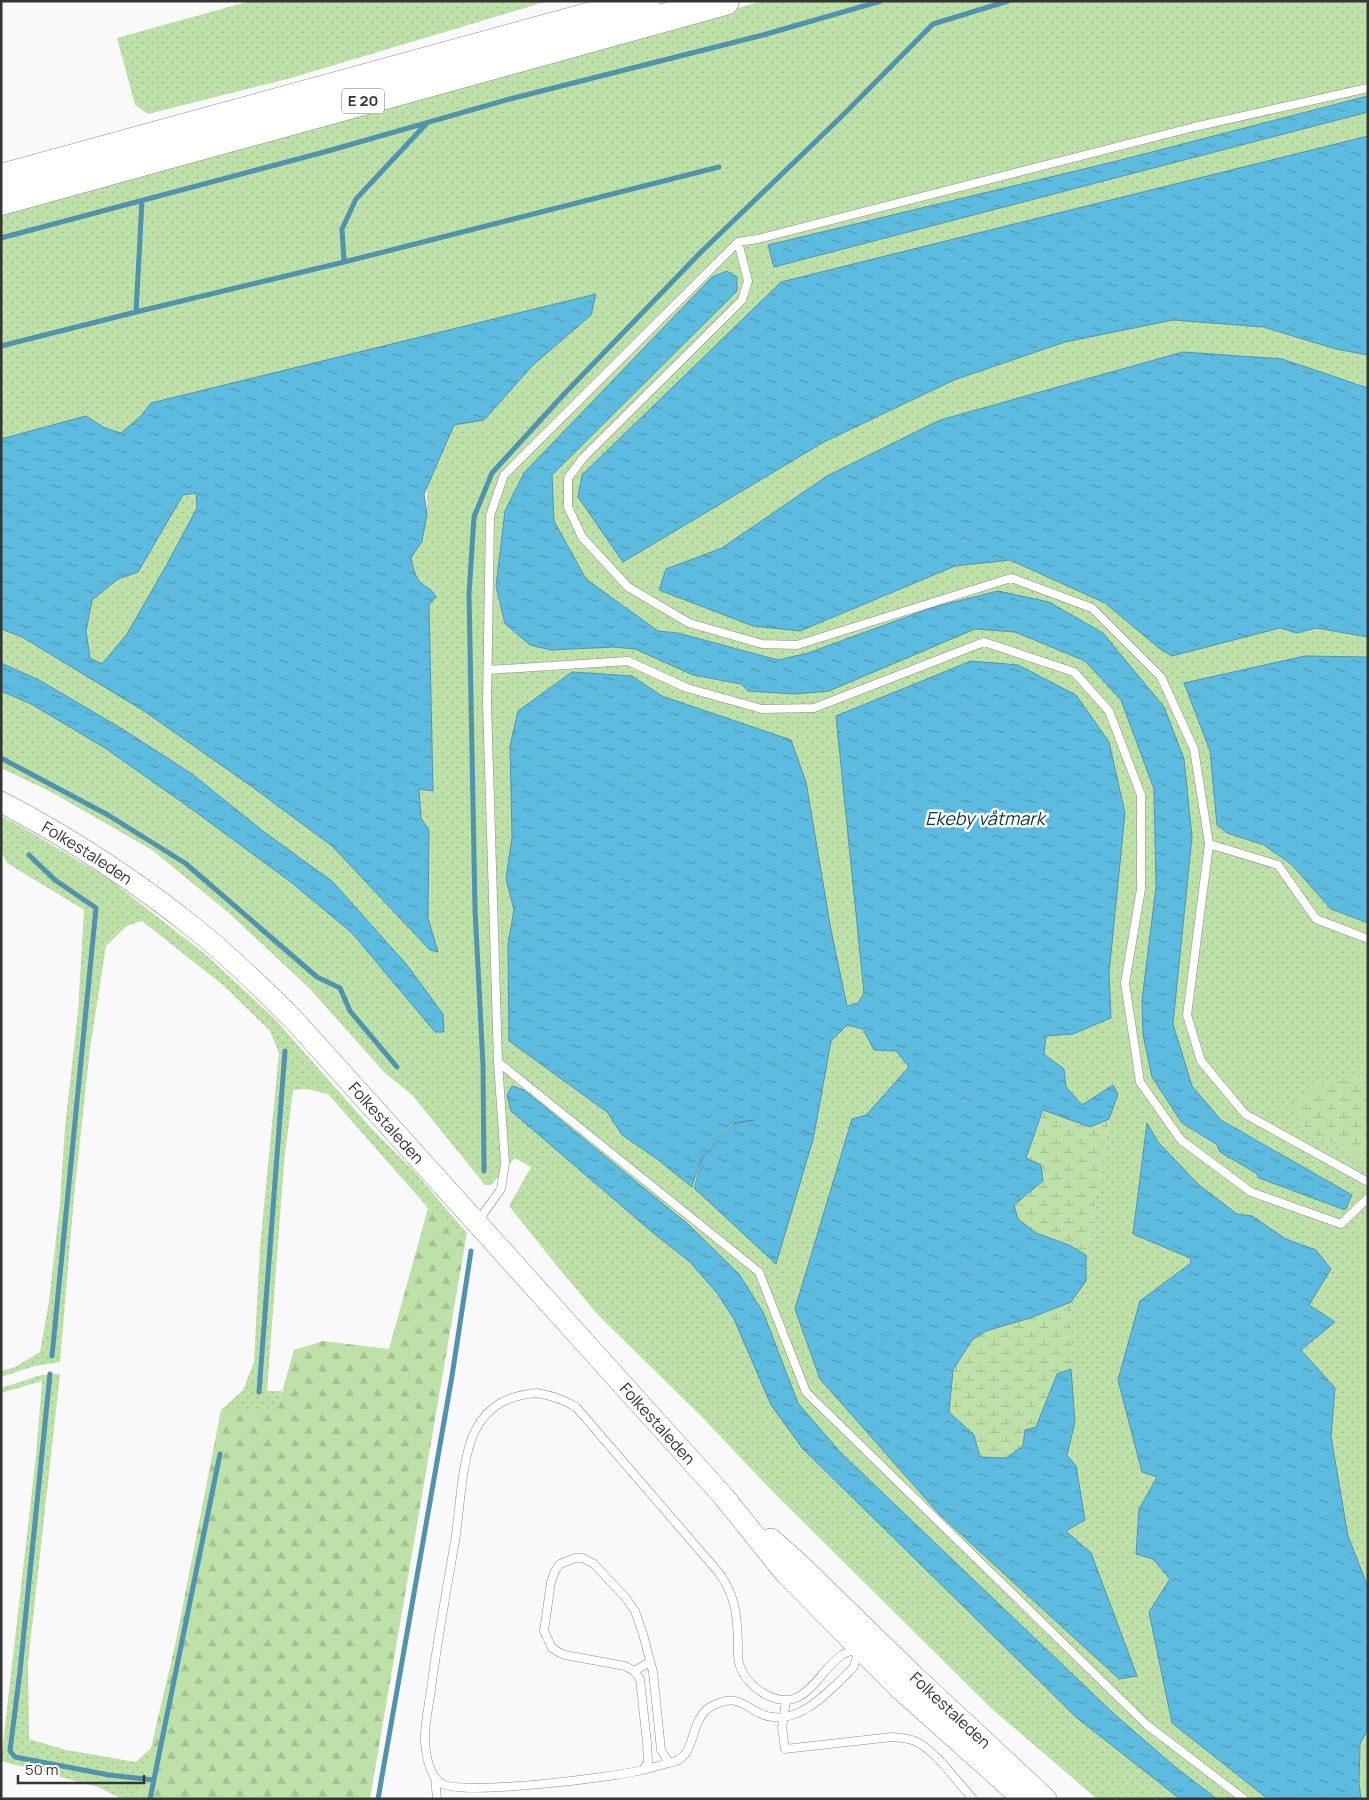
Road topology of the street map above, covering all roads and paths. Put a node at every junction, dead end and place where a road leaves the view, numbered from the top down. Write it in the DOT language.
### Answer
graph roads {
  1 [pos="646,1"];
  2 [pos="725,1"];
  3 [pos="1368,88"];
  4 [pos="1,178"];
  5 [pos="1,201"];
  6 [pos="738,242"];
  7 [pos="488,670"];
  8 [pos="1,802"];
  9 [pos="1209,844"];
  10 [pos="1368,939"];
  11 [pos="498,1062"];
  12 [pos="1368,1182"];
  13 [pos="1368,1198"];
  14 [pos="477,1222"];
  15 [pos="866,1642"];
  16 [pos="650,1662"];
  17 [pos="634,1671"];
  18 [pos="786,1701"];
  19 [pos="783,1717"];
  20 [pos="669,1764"];
  21 [pos="643,1770"];
  22 [pos="435,1777"];
  23 [pos="437,1799"];
  24 [pos="973,1799"];
  25 [pos="1023,1799"];
  26 [pos="1046,1799"];
  27 [pos="1244,1799"];
  1 -- 4 [label="highway, E 20"];
  2 -- 5 [label="highway, E 20"];
  3 -- 6 [label="lane"];
  6 -- 7 [label="lane"];
  6 -- 9 [label="lane"];
  7 -- 11 [label="lane"];
  7 -- 13 [label="lane"];
  8 -- 14 [label="main road, Folkestaleden"];
  9 -- 10 [label="lane"];
  9 -- 12 [label="lane"];
  11 -- 14 [label="lane"];
  11 -- 27 [label="lane"];
  14 -- 15 [label="main road, Folkestaleden"];
  15 -- 18 [label="lane"];
  15 -- 19 [label="lane"];
  15 -- 25 [label="main road, Folkestaleden"];
  15 -- 26 [label="main road, Folkestaleden"];
  16 -- 17 [label="lane"];
  16 -- 17 [label="lane"];
  16 -- 20 [label="lane"];
  17 -- 21 [label="lane"];
  18 -- 19 [label="lane"];
  18 -- 22 [label="lane"];
  19 -- 20 [label="lane"];
  19 -- 24 [label="lane"];
  20 -- 21 [label="lane"];
  21 -- 22 [label="lane"];
  22 -- 23 [label="lane"];
}
